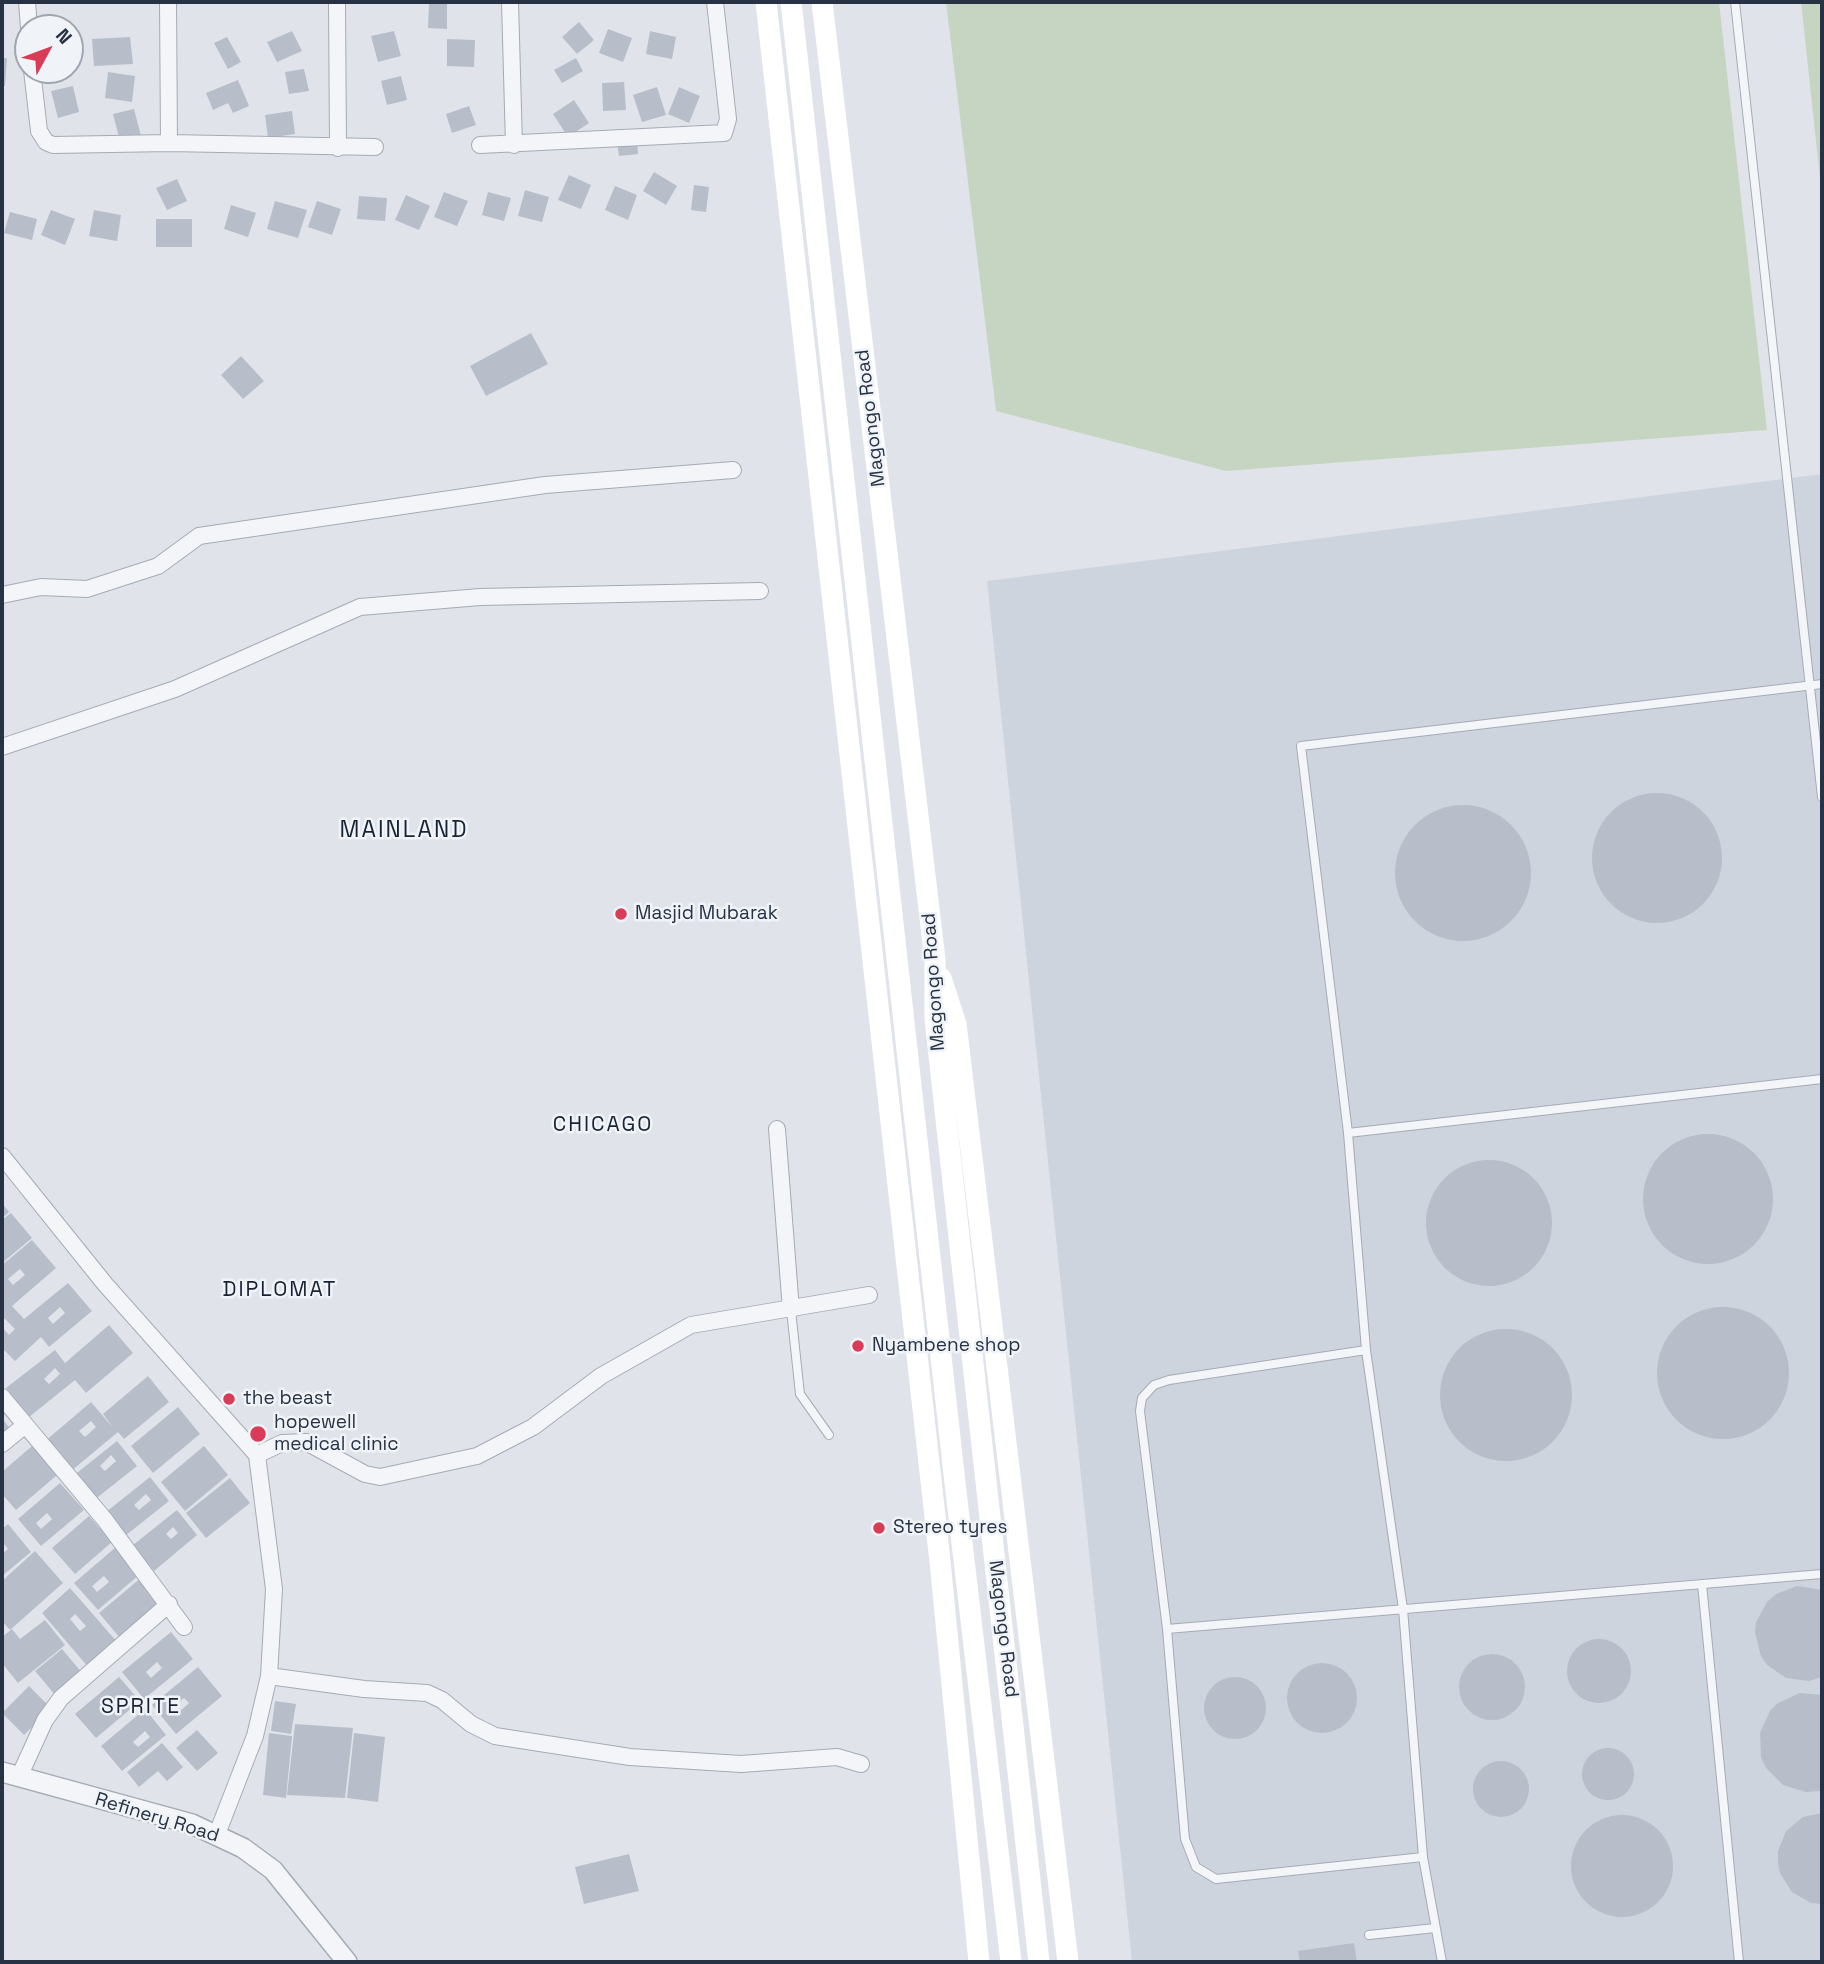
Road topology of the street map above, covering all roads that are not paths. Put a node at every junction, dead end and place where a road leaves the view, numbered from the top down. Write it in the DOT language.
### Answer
graph roads {
  1 [pos="168,2"];
  2 [pos="337,2"];
  3 [pos="510,2"];
  4 [pos="715,2"];
  5 [pos="766,2"];
  6 [pos="791,2"];
  7 [pos="822,2"];
  8 [pos="1735,2"];
  9 [pos="34,84"];
  10 [pos="169,143"];
  11 [pos="480,145"];
  12 [pos="514,145"];
  13 [pos="375,147"];
  14 [pos="338,148"];
  15 [pos="733,470"];
  16 [pos="760,591"];
  17 [pos="2,595"];
  18 [pos="1822,684"];
  19 [pos="1810,685"];
  20 [pos="2,747"];
  21 [pos="1822,797"];
  22 [pos="935,960"];
  23 [pos="1822,1079"];
  24 [pos="777,1129"];
  25 [pos="1349,1133"];
  26 [pos="2,1156"];
  27 [pos="869,1295"];
  28 [pos="791,1310"];
  29 [pos="1366,1350"];
  30 [pos="2,1397"];
  31 [pos="23,1426"];
  32 [pos="829,1435"];
  33 [pos="2,1444"];
  34 [pos="257,1455"];
  35 [pos="1822,1574"];
  36 [pos="1702,1584"];
  37 [pos="169,1604"];
  38 [pos="1403,1609"];
  39 [pos="184,1627"];
  40 [pos="1167,1629"];
  41 [pos="269,1676"];
  42 [pos="861,1764"];
  43 [pos="10,1774"];
  44 [pos="217,1835"];
  45 [pos="1423,1857"];
  46 [pos="1435,1928"];
  47 [pos="1369,1935"];
  48 [pos="346,1962"];
  49 [pos="979,1962"];
  50 [pos="1011,1962"];
  51 [pos="1039,1962"];
  52 [pos="1068,1962"];
  53 [pos="1442,1962"];
  54 [pos="1739,1962"];
  1 -- 10 [label="street"];
  2 -- 14 [label="street"];
  3 -- 12 [label="street"];
  4 -- 12 [label="street"];
  5 -- 49 [label="main road"];
  6 -- 50 [label="main road, Magongo Road"];
  7 -- 22 [label="main road, Magongo Road"];
  8 -- 19 [label="lane"];
  9 -- 10 [label="street"];
  10 -- 14 [label="street"];
  11 -- 12 [label="street"];
  13 -- 14 [label="street"];
  15 -- 17 [label="street"];
  16 -- 20 [label="street"];
  18 -- 19 [label="lane"];
  19 -- 21 [label="lane"];
  19 -- 25 [label="lane"];
  22 -- 51 [label="main road, Magongo Road"];
  22 -- 52 [label="main road"];
  23 -- 25 [label="lane"];
  24 -- 28 [label="street"];
  25 -- 29 [label="lane"];
  26 -- 34 [label="street"];
  27 -- 28 [label="street"];
  28 -- 32 [label="lane"];
  28 -- 34 [label="street"];
  29 -- 38 [label="lane"];
  29 -- 40 [label="lane"];
  30 -- 31 [label="street"];
  31 -- 33 [label="street"];
  31 -- 37 [label="street"];
  34 -- 41 [label="street"];
  35 -- 36 [label="lane"];
  36 -- 38 [label="lane"];
  36 -- 54 [label="lane"];
  37 -- 39 [label="street"];
  37 -- 43 [label="street"];
  38 -- 40 [label="lane"];
  38 -- 45 [label="lane"];
  40 -- 45 [label="lane"];
  41 -- 42 [label="street"];
  41 -- 44 [label="street"];
  43 -- 44 [label="street, Refinery Road"];
  44 -- 48 [label="street, Refinery Road"];
  45 -- 46 [label="lane"];
  46 -- 47 [label="lane"];
  46 -- 53 [label="lane"];
}
